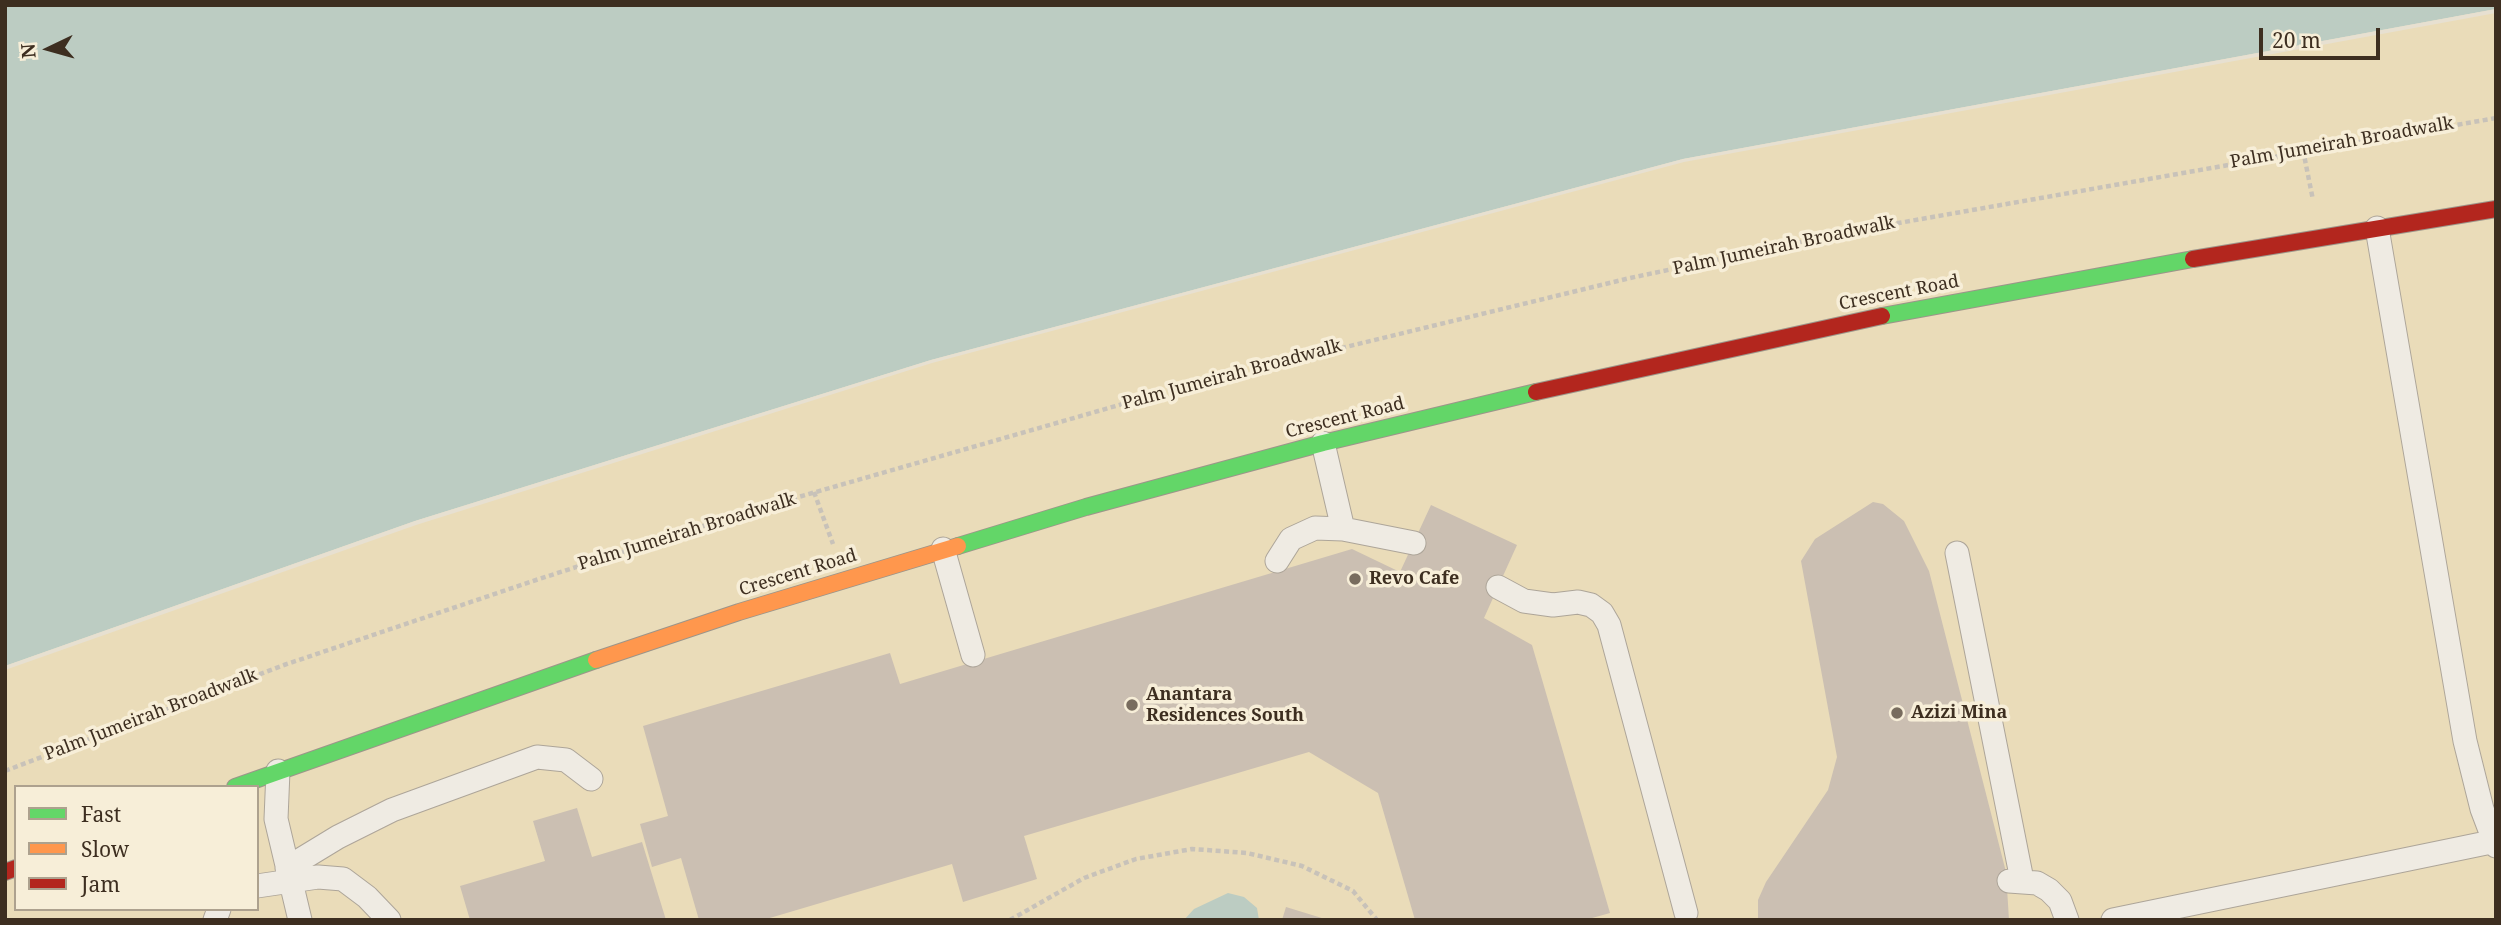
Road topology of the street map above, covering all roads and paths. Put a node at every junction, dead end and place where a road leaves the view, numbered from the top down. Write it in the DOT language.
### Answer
graph roads {
  1 [pos="2496,118"];
  2 [pos="2303,150"];
  3 [pos="2496,209"];
  4 [pos="2377,228"];
  5 [pos="2320,238"];
  6 [pos="1323,443"];
  7 [pos="814,492"];
  8 [pos="1343,529"];
  9 [pos="1414,543"];
  10 [pos="943,549"];
  11 [pos="1957,553"];
  12 [pos="1277,561"];
  13 [pos="846,578"];
  14 [pos="1499,587"];
  15 [pos="973,656"];
  16 [pos="5,771"];
  17 [pos="278,771"];
  18 [pos="590,779"];
  19 [pos="240,785"];
  20 [pos="2495,843"];
  21 [pos="288,874"];
  22 [pos="259,885"];
  23 [pos="1686,913"];
  24 [pos="300,920"];
  25 [pos="389,920"];
  26 [pos="1010,920"];
  27 [pos="1377,920"];
  28 [pos="2067,920"];
  29 [pos="2113,920"];
  1 -- 2 [label="path, Palm Jumeirah Broadwalk"];
  2 -- 5 [label="path"];
  2 -- 7 [label="path, Palm Jumeirah Broadwalk"];
  3 -- 4 [label="main road, Crescent Road"];
  4 -- 5 [label="main road, Crescent Road"];
  4 -- 20 [label="lane"];
  5 -- 6 [label="main road, Crescent Road"];
  6 -- 8 [label="lane"];
  6 -- 10 [label="main road, Crescent Road"];
  7 -- 13 [label="path"];
  7 -- 16 [label="path, Palm Jumeirah Broadwalk"];
  8 -- 9 [label="lane"];
  8 -- 12 [label="lane"];
  10 -- 13 [label="main road, Crescent Road"];
  10 -- 15 [label="lane"];
  11 -- 28 [label="lane"];
  13 -- 17 [label="main road, Crescent Road"];
  14 -- 23 [label="lane"];
  17 -- 19 [label="main road, Crescent Road"];
  17 -- 21 [label="lane"];
  18 -- 21 [label="lane"];
  20 -- 29 [label="lane"];
  21 -- 22 [label="lane"];
  21 -- 24 [label="lane"];
  21 -- 25 [label="lane"];
  26 -- 27 [label="path"];
}
